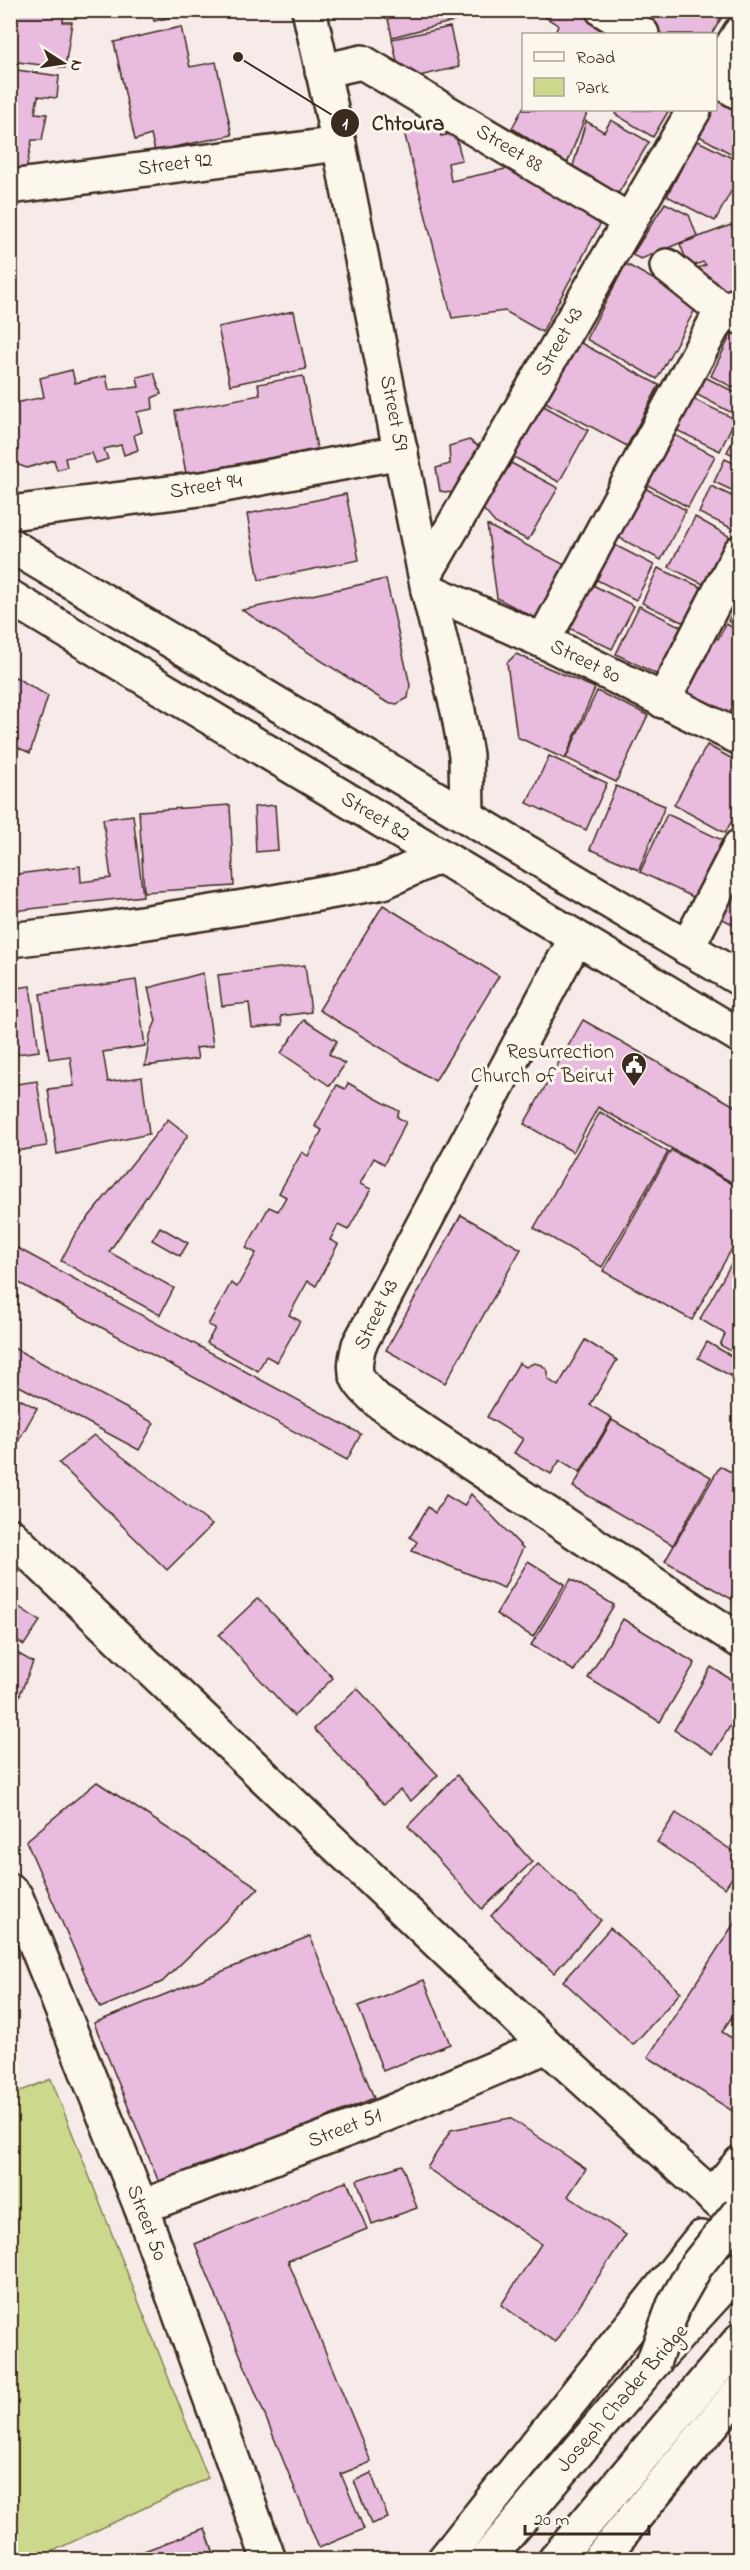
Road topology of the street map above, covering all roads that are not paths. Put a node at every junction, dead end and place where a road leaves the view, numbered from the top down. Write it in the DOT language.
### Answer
graph roads {
  1 [pos="309,10"];
  2 [pos="603,10"];
  3 [pos="640,33"];
  4 [pos="740,33"];
  5 [pos="717,70"];
  6 [pos="322,71"];
  7 [pos="717,80"];
  8 [pos="740,93"];
  9 [pos="693,111"];
  10 [pos="339,144"];
  11 [pos="10,187"];
  12 [pos="630,221"];
  13 [pos="667,266"];
  14 [pos="734,311"];
  15 [pos="401,452"];
  16 [pos="10,513"];
  17 [pos="10,545"];
  18 [pos="740,552"];
  19 [pos="427,581"];
  20 [pos="10,597"];
  21 [pos="543,641"];
  22 [pos="663,700"];
  23 [pos="740,738"];
  24 [pos="467,816"];
  25 [pos="740,846"];
  26 [pos="439,856"];
  27 [pos="576,938"];
  28 [pos="10,940"];
  29 [pos="687,948"];
  30 [pos="740,979"];
  31 [pos="740,1036"];
  32 [pos="10,1535"];
  33 [pos="740,1641"];
  34 [pos="10,1891"];
  35 [pos="547,2046"];
  36 [pos="740,2163"];
  37 [pos="731,2206"];
  38 [pos="141,2207"];
  39 [pos="740,2268"];
  40 [pos="740,2340"];
  41 [pos="653,2364"];
  42 [pos="740,2391"];
  43 [pos="269,2559"];
  44 [pos="444,2559"];
  45 [pos="486,2559"];
  46 [pos="555,2559"];
  47 [pos="599,2559"];
  1 -- 6 [label="main road, Street 59"];
  2 -- 3 [label="main road"];
  4 -- 5 [label="main road"];
  6 -- 10 [label="main road, Street 59"];
  6 -- 12 [label="main road, Street 88"];
  7 -- 8 [label="main road"];
  9 -- 12 [label="main road, Street 43"];
  10 -- 11 [label="main road, Street 92"];
  10 -- 15 [label="main road, Street 59"];
  12 -- 19 [label="main road, Street 43"];
  13 -- 14 [label="main road"];
  14 -- 21 [label="main road"];
  15 -- 16 [label="main road, Street 94"];
  15 -- 19 [label="main road, Street 59"];
  17 -- 24 [label="main road"];
  18 -- 22 [label="main road"];
  19 -- 21 [label="main road, Street 80"];
  19 -- 24 [label="main road, Street 59"];
  20 -- 26 [label="main road, Street 82"];
  21 -- 22 [label="main road, Street 80"];
  22 -- 23 [label="main road, Street 80"];
  24 -- 29 [label="main road"];
  25 -- 29 [label="main road"];
  26 -- 27 [label="main road, Street 82"];
  26 -- 28 [label="main road"];
  27 -- 31 [label="main road, Street 82"];
  27 -- 33 [label="main road, Street 43"];
  29 -- 30 [label="main road"];
  32 -- 35 [label="main road"];
  34 -- 38 [label="main road, Street 50"];
  35 -- 37 [label="main road"];
  35 -- 38 [label="main road, Street 51"];
  36 -- 37 [label="main road"];
  37 -- 41 [label="main road, bridge"];
  37 -- 44 [label="main road"];
  38 -- 43 [label="main road, Street 50"];
  39 -- 41 [label="main road, Joseph Chader Bridge"];
  40 -- 46 [label="main road"];
  41 -- 45 [label="main road, Joseph Chader Bridge"];
  42 -- 47 [label="main road"];
}
